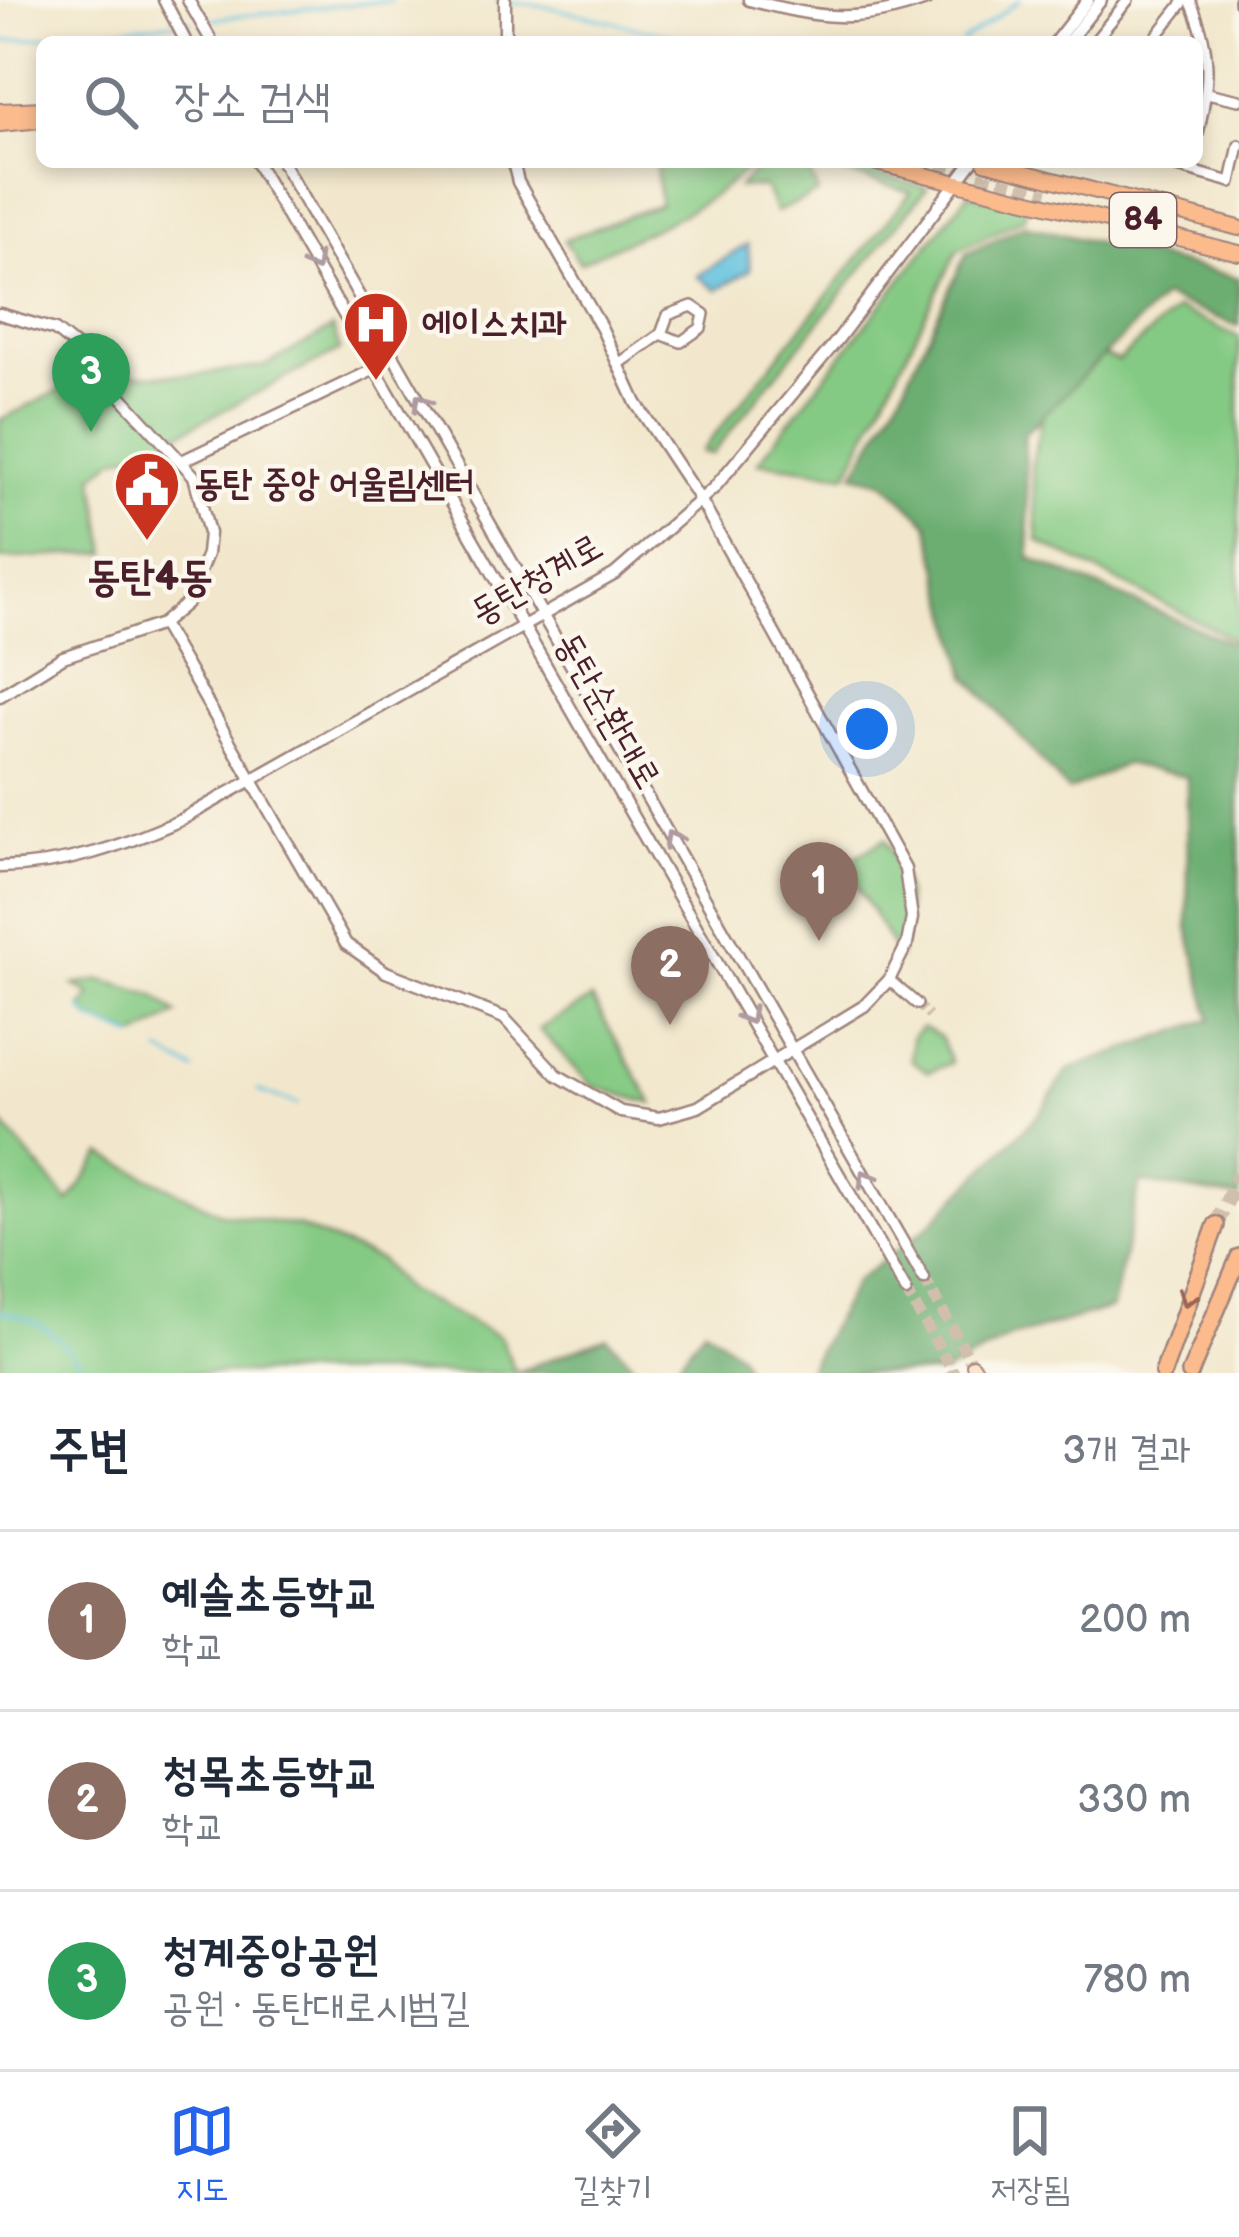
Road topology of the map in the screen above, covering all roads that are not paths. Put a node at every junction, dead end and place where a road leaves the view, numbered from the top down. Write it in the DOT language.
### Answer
graph roads {
  1 [pos="164,0"];
  2 [pos="188,0"];
  3 [pos="505,0"];
  4 [pos="749,0"];
  5 [pos="926,0"];
  6 [pos="1088,0"];
  7 [pos="1101,0"];
  8 [pos="1128,0"];
  9 [pos="1188,0"];
  10 [pos="185,36"];
  11 [pos="209,36"];
  12 [pos="505,36"];
  13 [pos="1059,36"];
  14 [pos="1073,36"];
  15 [pos="1099,36"];
  16 [pos="1157,36"];
  17 [pos="1207,93"];
  18 [pos="1239,100"];
  19 [pos="36,109"];
  20 [pos="0,111"];
  21 [pos="1203,111"];
  22 [pos="36,121"];
  23 [pos="0,124"];
  24 [pos="1239,145"];
  25 [pos="259,168"];
  26 [pos="285,168"];
  27 [pos="514,168"];
  28 [pos="896,168"];
  29 [pos="966,168"];
  30 [pos="1005,168"];
  31 [pos="1195,168"];
  32 [pos="1028,175"];
  33 [pos="953,181"];
  34 [pos="1010,196"];
  35 [pos="1239,232"];
  36 [pos="1239,249"];
  37 [pos="0,314"];
  38 [pos="661,334"];
  39 [pos="620,363"];
  40 [pos="375,369"];
  41 [pos="184,460"];
  42 [pos="701,502"];
  43 [pos="511,556"];
  44 [pos="489,566"];
  45 [pos="543,612"];
  46 [pos="522,623"];
  47 [pos="162,624"];
  48 [pos="567,653"];
  49 [pos="547,666"];
  50 [pos="0,696"];
  51 [pos="250,782"];
  52 [pos="0,867"];
  53 [pos="890,980"];
  54 [pos="917,1004"];
  55 [pos="791,1048"];
  56 [pos="773,1058"];
  57 [pos="1216,1225"];
  58 [pos="1239,1257"];
  59 [pos="924,1279"];
  60 [pos="906,1291"];
  61 [pos="1162,1373"];
  62 [pos="1190,1373"];
  1 -- 10 [label="street"];
  2 -- 11 [label="street"];
  3 -- 12 [label="street"];
  4 -- 5 [label="street"];
  6 -- 13 [label="street"];
  7 -- 14 [label="street"];
  8 -- 15 [label="street"];
  9 -- 16 [label="street"];
  9 -- 17 [label="street"];
  17 -- 18 [label="street"];
  17 -- 21 [label="street"];
  19 -- 20 [label="main road"];
  22 -- 23 [label="main road"];
  24 -- 31 [label="street"];
  25 -- 40 [label="street, 동탄순환대로, one-way"];
  43 -- 26 [label="street, 동탄순환대로, one-way"];
  27 -- 39 [label="street"];
  28 -- 33 [label="main road"];
  29 -- 33 [label="street, 동탄청계로"];
  30 -- 32 [label="main road"];
  32 -- 34 [label="main road"];
  32 -- 35 [label="main road"];
  33 -- 34 [label="main road"];
  33 -- 42 [label="street, 동탄청계로"];
  34 -- 36 [label="main road"];
  35 -- 36 [label="main road, 84"];
  37 -- 41 [label="street"];
  38 -- 38 [label="street"];
  38 -- 39 [label="street"];
  39 -- 42 [label="street"];
  40 -- 41 [label="street"];
  40 -- 44 [label="street, 동탄순환대로"];
  41 -- 47 [label="street"];
  42 -- 45 [label="street, 동탄청계로"];
  42 -- 53 [label="street"];
  43 -- 44 [label="street"];
  43 -- 45 [label="street, 동탄순환대로"];
  44 -- 46 [label="street, 동탄순환대로"];
  45 -- 46 [label="street, 동탄청계로"];
  45 -- 48 [label="street, 동탄순환대로"];
  46 -- 49 [label="street, 동탄순환대로"];
  46 -- 51 [label="street, 동탄청계로"];
  47 -- 50 [label="street"];
  47 -- 51 [label="street"];
  48 -- 49 [label="street"];
  55 -- 48 [label="street, 동탄순환대로, one-way"];
  49 -- 56 [label="street, 동탄순환대로, one-way"];
  51 -- 52 [label="street, 동탄청계로"];
  51 -- 56 [label="street"];
  53 -- 54 [label="street"];
  53 -- 55 [label="street"];
  55 -- 56 [label="street"];
  59 -- 55 [label="street, 동탄순환대로, one-way"];
  56 -- 60 [label="street, 동탄순환대로"];
  57 -- 61 [label="highway, one-way"];
  58 -- 62 [label="highway"];
}
